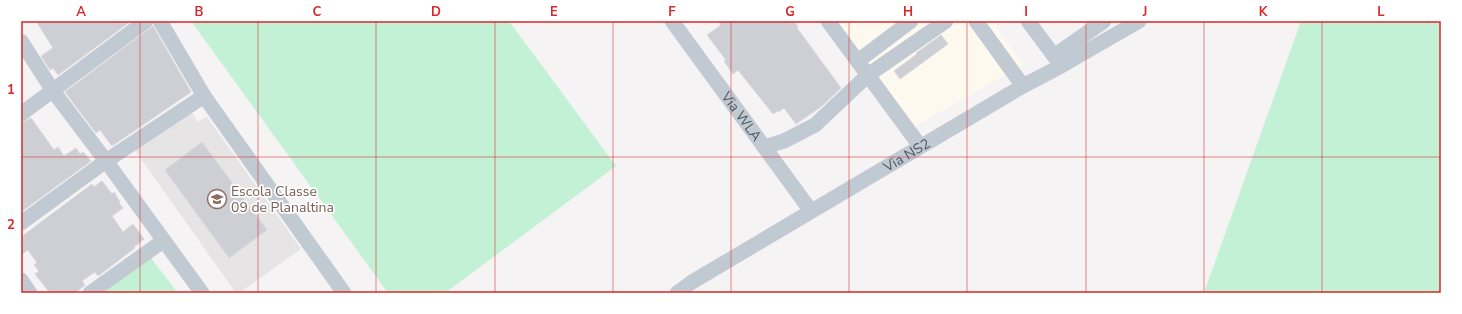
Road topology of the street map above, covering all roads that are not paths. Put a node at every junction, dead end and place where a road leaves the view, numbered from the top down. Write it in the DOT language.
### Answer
graph roads {
  1 [pos="146,21"];
  2 [pos="160,21"];
  3 [pos="672,21"];
  4 [pos="828,21"];
  5 [pos="911,21"];
  6 [pos="946,21"];
  7 [pos="976,21"];
  8 [pos="1028,21"];
  9 [pos="1104,21"];
  10 [pos="1139,21"];
  11 [pos="21,41"];
  12 [pos="858,61"];
  13 [pos="1058,61"];
  14 [pos="868,75"];
  15 [pos="1023,86"];
  16 [pos="53,91"];
  17 [pos="204,96"];
  18 [pos="21,114"];
  19 [pos="920,146"];
  20 [pos="764,147"];
  21 [pos="106,161"];
  22 [pos="811,211"];
  23 [pos="21,223"];
  24 [pos="164,241"];
  25 [pos="21,280"];
  26 [pos="693,287"];
  27 [pos="30,293"];
  28 [pos="90,293"];
  29 [pos="202,293"];
  30 [pos="344,293"];
  31 [pos="677,293"];
  1 -- 16 [label="street"];
  2 -- 17 [label="street"];
  3 -- 20 [label="street, Via WLA"];
  4 -- 12 [label="street"];
  5 -- 12 [label="street"];
  6 -- 14 [label="street"];
  7 -- 15 [label="street"];
  8 -- 13 [label="street"];
  9 -- 13 [label="street"];
  10 -- 13 [label="street, Via NS2"];
  11 -- 16 [label="street"];
  12 -- 14 [label="street"];
  13 -- 15 [label="street, Via NS2"];
  14 -- 19 [label="street"];
  14 -- 20 [label="street"];
  15 -- 19 [label="street, Via NS2"];
  16 -- 18 [label="street"];
  16 -- 21 [label="street"];
  17 -- 21 [label="street"];
  17 -- 30 [label="street"];
  19 -- 22 [label="street, Via NS2"];
  20 -- 22 [label="street, Via WLA"];
  21 -- 23 [label="street"];
  21 -- 24 [label="street"];
  22 -- 26 [label="street, Via NS2"];
  24 -- 28 [label="street"];
  24 -- 29 [label="street"];
  25 -- 27 [label="street"];
  26 -- 31 [label="street, Via NS2"];
}
